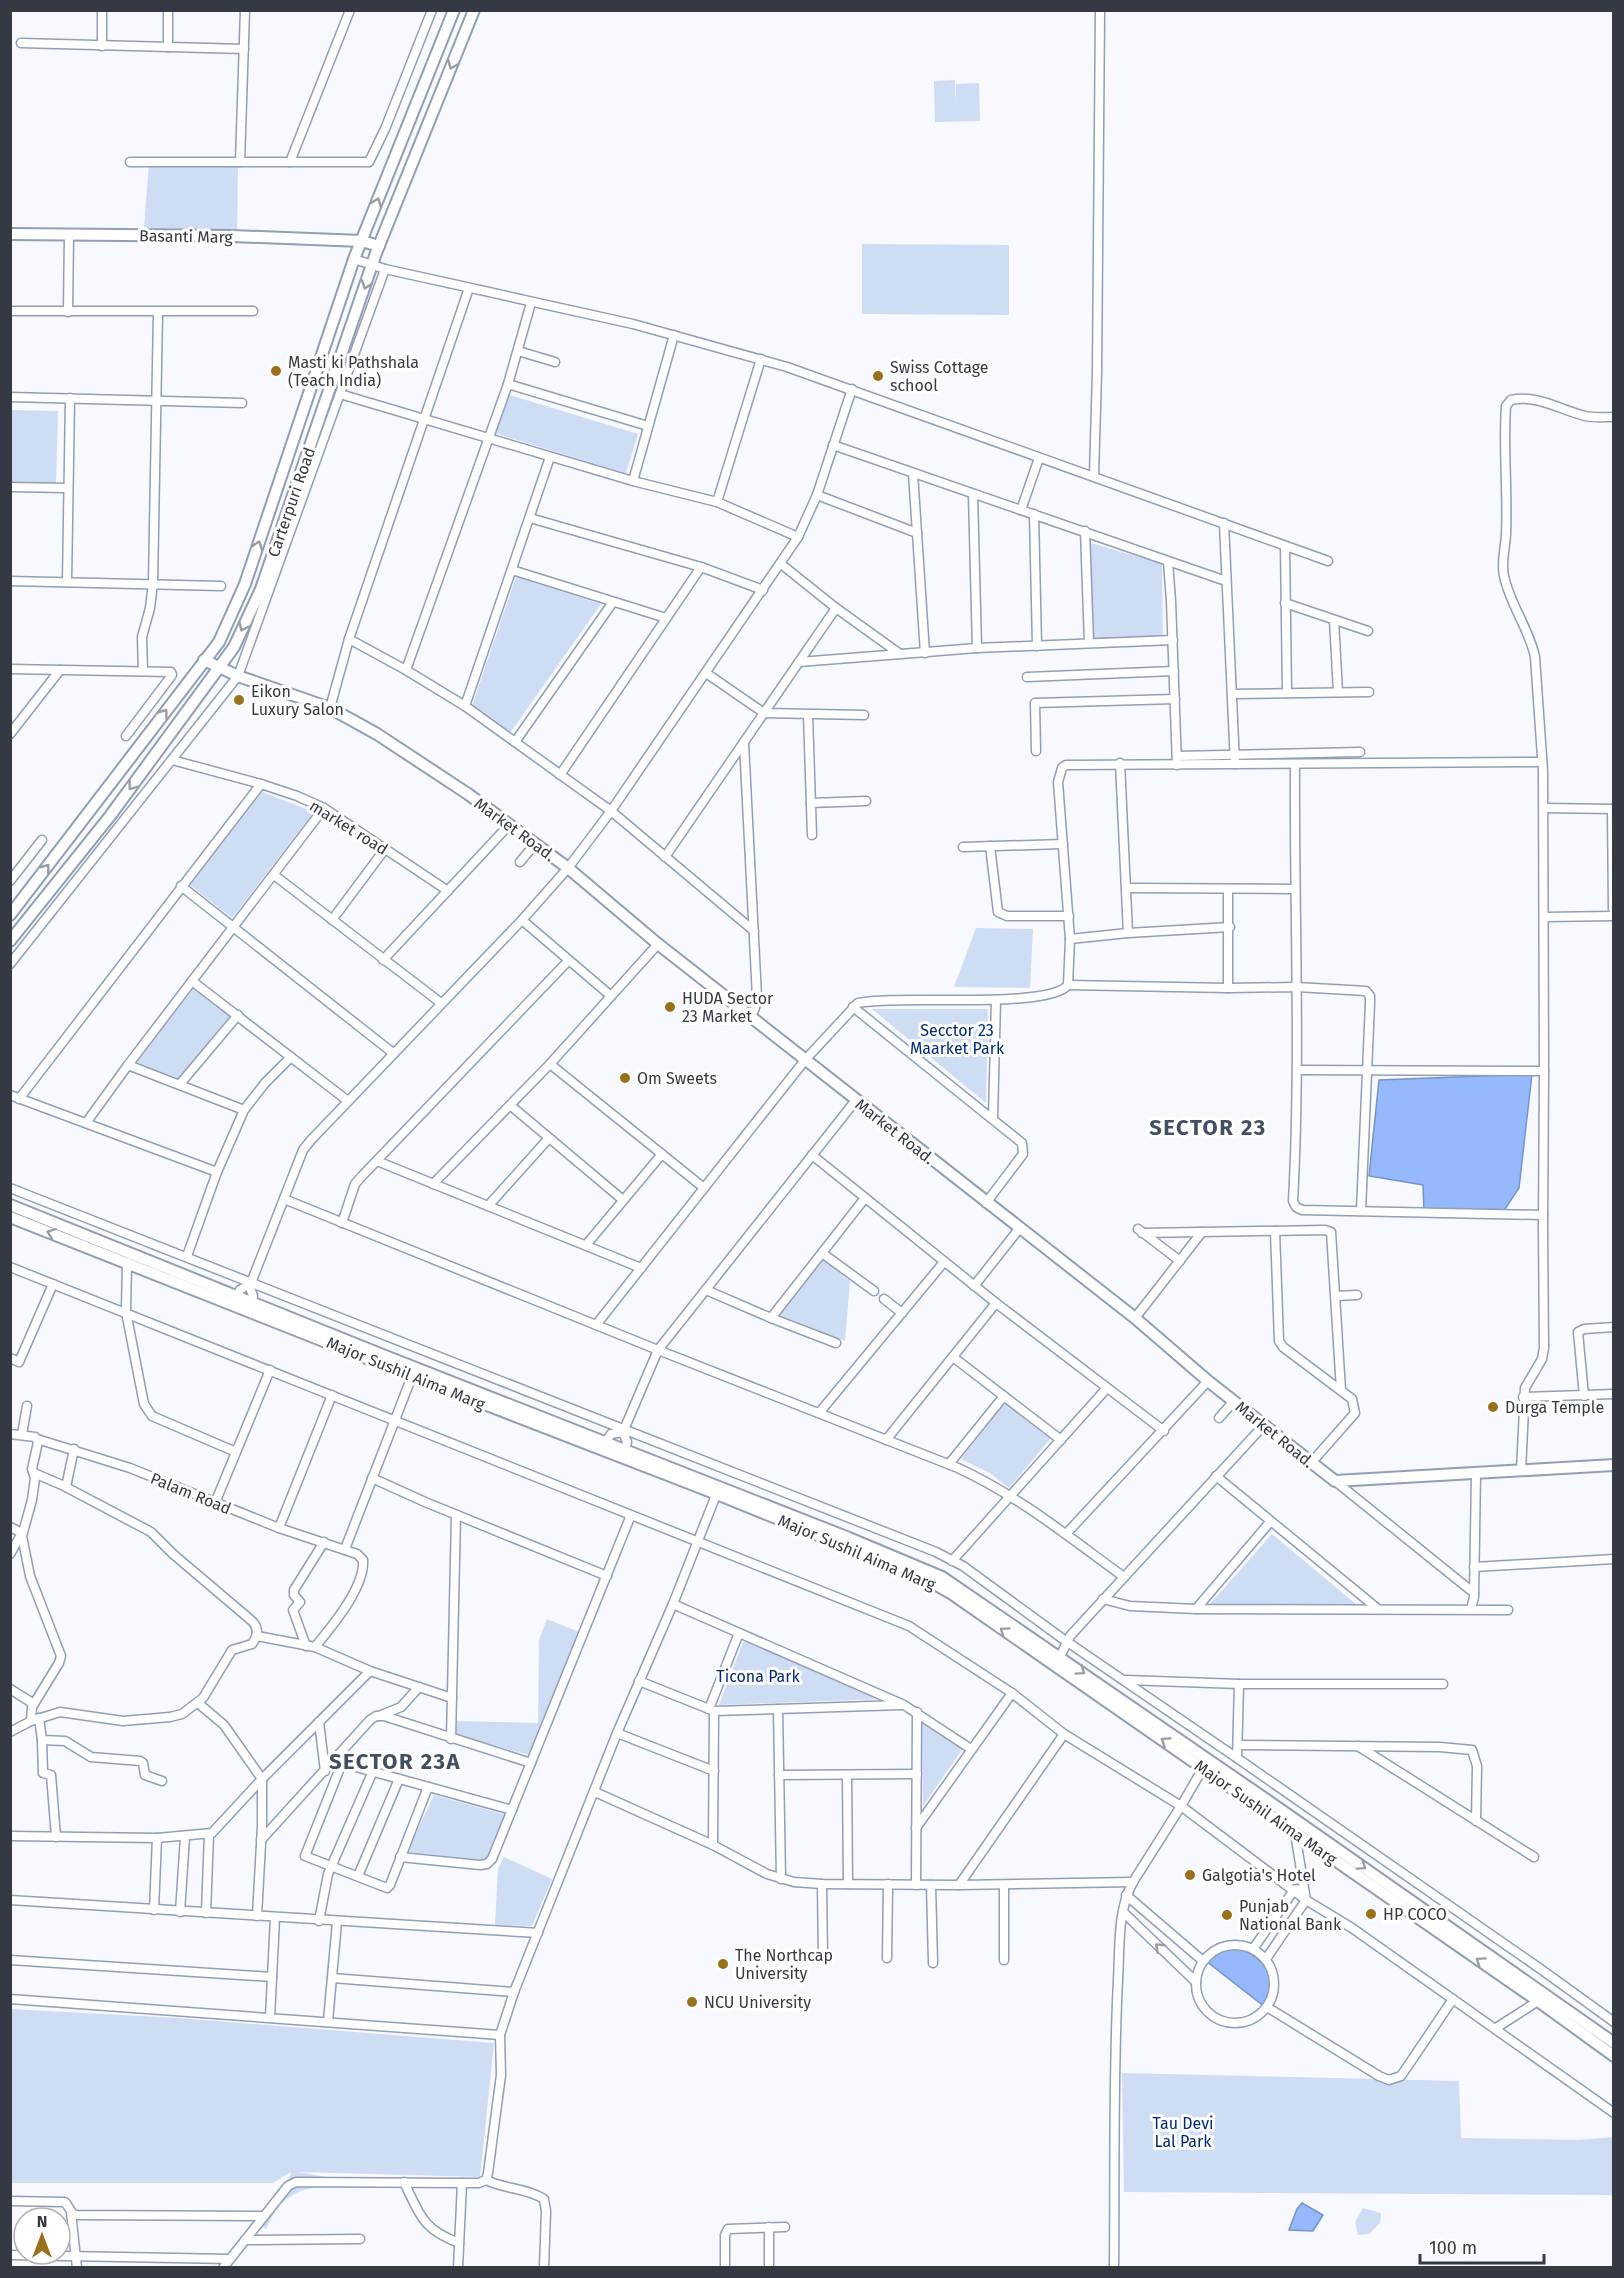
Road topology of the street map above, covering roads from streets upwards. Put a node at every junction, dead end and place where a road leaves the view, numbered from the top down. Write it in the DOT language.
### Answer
graph roads {
  1 [pos="102,10"];
  2 [pos="168,10"];
  3 [pos="245,10"];
  4 [pos="350,10"];
  5 [pos="432,10"];
  6 [pos="454,10"];
  7 [pos="474,10"];
  8 [pos="1100,10"];
  9 [pos="21,44"];
  10 [pos="102,46"];
  11 [pos="168,47"];
  12 [pos="244,48"];
  13 [pos="130,162"];
  14 [pos="240,162"];
  15 [pos="290,162"];
  16 [pos="10,234"];
  17 [pos="69,235"];
  18 [pos="362,241"];
  19 [pos="379,246"];
  20 [pos="354,259"];
  21 [pos="373,264"];
  22 [pos="385,269"];
  23 [pos="469,288"];
  24 [pos="531,303"];
  25 [pos="10,311"];
  26 [pos="254,311"];
  27 [pos="68,312"];
  28 [pos="158,312"];
  29 [pos="674,335"];
  30 [pos="518,351"];
  31 [pos="761,360"];
  32 [pos="555,362"];
  33 [pos="508,384"];
  34 [pos="852,389"];
  35 [pos="340,394"];
  36 [pos="10,397"];
  37 [pos="70,398"];
  38 [pos="156,402"];
  39 [pos="242,403"];
  40 [pos="1614,417"];
  41 [pos="424,419"];
  42 [pos="648,426"];
  43 [pos="488,438"];
  44 [pos="833,445"];
  45 [pos="550,457"];
  46 [pos="1039,458"];
  47 [pos="913,473"];
  48 [pos="1094,476"];
  49 [pos="633,481"];
  50 [pos="10,487"];
  51 [pos="67,488"];
  52 [pos="817,495"];
  53 [pos="973,495"];
  54 [pos="717,502"];
  55 [pos="1021,510"];
  56 [pos="1034,514"];
  57 [pos="530,519"];
  58 [pos="1224,524"];
  59 [pos="1085,531"];
  60 [pos="917,533"];
  61 [pos="798,537"];
  62 [pos="1285,546"];
  63 [pos="1328,561"];
  64 [pos="1168,562"];
  65 [pos="781,564"];
  66 [pos="701,567"];
  67 [pos="512,570"];
  68 [pos="1226,581"];
  69 [pos="10,582"];
  70 [pos="67,582"];
  71 [pos="153,583"];
  72 [pos="221,586"];
  73 [pos="763,590"];
  74 [pos="613,602"];
  75 [pos="1285,603"];
  76 [pos="836,608"];
  77 [pos="666,618"];
  78 [pos="1334,620"];
  79 [pos="1368,631"];
  80 [pos="349,639"];
  81 [pos="1173,640"];
  82 [pos="1089,644"];
  83 [pos="1037,646"];
  84 [pos="977,648"];
  85 [pos="925,653"];
  86 [pos="900,654"];
  87 [pos="204,660"];
  88 [pos="798,662"];
  89 [pos="219,668"];
  90 [pos="10,669"];
  91 [pos="60,670"];
  92 [pos="406,670"];
  93 [pos="143,671"];
  94 [pos="1174,671"];
  95 [pos="706,673"];
  96 [pos="238,676"];
  97 [pos="1027,677"];
  98 [pos="1338,692"];
  99 [pos="1369,692"];
  100 [pos="1287,693"];
  101 [pos="1233,694"];
  102 [pos="1175,699"];
  103 [pos="465,706"];
  104 [pos="330,708"];
  105 [pos="764,713"];
  106 [pos="808,715"];
  107 [pos="864,715"];
  108 [pos="10,734"];
  109 [pos="126,736"];
  110 [pos="515,742"];
  111 [pos="744,743"];
  112 [pos="1036,751"];
  113 [pos="1360,752"];
  114 [pos="1235,759"];
  115 [pos="172,760"];
  116 [pos="1177,760"];
  117 [pos="1542,762"];
  118 [pos="1120,763"];
  119 [pos="1295,764"];
  120 [pos="560,775"];
  121 [pos="261,783"];
  122 [pos="866,801"];
  123 [pos="811,803"];
  124 [pos="324,808"];
  125 [pos="1544,808"];
  126 [pos="1613,809"];
  127 [pos="611,811"];
  128 [pos="509,825"];
  129 [pos="812,835"];
  130 [pos="42,840"];
  131 [pos="536,844"];
  132 [pos="1063,844"];
  133 [pos="990,846"];
  134 [pos="963,847"];
  135 [pos="385,849"];
  136 [pos="665,857"];
  137 [pos="520,862"];
  138 [pos="568,868"];
  139 [pos="274,875"];
  140 [pos="10,881"];
  141 [pos="181,886"];
  142 [pos="1613,887"];
  143 [pos="1127,888"];
  144 [pos="1228,889"];
  145 [pos="1294,889"];
  146 [pos="448,891"];
  147 [pos="1613,912"];
  148 [pos="10,915"];
  149 [pos="1069,916"];
  150 [pos="1544,917"];
  151 [pos="332,920"];
  152 [pos="522,920"];
  153 [pos="1230,927"];
  154 [pos="234,928"];
  155 [pos="754,931"];
  156 [pos="1128,933"];
  157 [pos="1070,939"];
  158 [pos="10,941"];
  159 [pos="658,944"];
  160 [pos="383,960"];
  161 [pos="568,961"];
  162 [pos="10,964"];
  163 [pos="192,981"];
  164 [pos="1068,986"];
  165 [pos="1297,987"];
  166 [pos="1228,988"];
  167 [pos="611,996"];
  168 [pos="996,1000"];
  169 [pos="441,1003"];
  170 [pos="853,1007"];
  171 [pos="238,1016"];
  172 [pos="751,1016"];
  173 [pos="393,1053"];
  174 [pos="291,1057"];
  175 [pos="805,1060"];
  176 [pos="550,1064"];
  177 [pos="128,1065"];
  178 [pos="1369,1069"];
  179 [pos="1298,1070"];
  180 [pos="1544,1071"];
  181 [pos="180,1084"];
  182 [pos="15,1097"];
  183 [pos="856,1100"];
  184 [pos="348,1101"];
  185 [pos="510,1105"];
  186 [pos="244,1110"];
  187 [pos="993,1118"];
  188 [pos="86,1123"];
  189 [pos="549,1138"];
  190 [pos="662,1154"];
  191 [pos="812,1155"];
  192 [pos="377,1161"];
  193 [pos="217,1172"];
  194 [pos="433,1184"];
  195 [pos="10,1188"];
  196 [pos="704,1188"];
  197 [pos="865,1198"];
  198 [pos="284,1199"];
  199 [pos="623,1200"];
  200 [pos="986,1203"];
  201 [pos="10,1205"];
  202 [pos="488,1206"];
  203 [pos="1362,1211"];
  204 [pos="1543,1215"];
  205 [pos="10,1217"];
  206 [pos="342,1223"];
  207 [pos="1019,1229"];
  208 [pos="1275,1231"];
  209 [pos="1202,1232"];
  210 [pos="586,1245"];
  211 [pos="822,1253"];
  212 [pos="187,1256"];
  213 [pos="1180,1261"];
  214 [pos="127,1262"];
  215 [pos="944,1262"];
  216 [pos="10,1267"];
  217 [pos="641,1268"];
  218 [pos="53,1284"];
  219 [pos="250,1284"];
  220 [pos="974,1286"];
  221 [pos="706,1290"];
  222 [pos="874,1292"];
  223 [pos="1357,1295"];
  224 [pos="1336,1296"];
  225 [pos="884,1299"];
  226 [pos="235,1300"];
  227 [pos="996,1304"];
  228 [pos="250,1306"];
  229 [pos="126,1312"];
  230 [pos="902,1313"];
  231 [pos="771,1318"];
  232 [pos="1135,1318"];
  233 [pos="596,1325"];
  234 [pos="1614,1327"];
  235 [pos="836,1343"];
  236 [pos="658,1350"];
  237 [pos="953,1356"];
  238 [pos="10,1358"];
  239 [pos="270,1370"];
  240 [pos="411,1376"];
  241 [pos="1208,1381"];
  242 [pos="1107,1388"];
  243 [pos="1341,1390"];
  244 [pos="1614,1394"];
  245 [pos="332,1395"];
  246 [pos="1004,1396"];
  247 [pos="1584,1396"];
  248 [pos="1523,1397"];
  249 [pos="1234,1401"];
  250 [pos="27,1406"];
  251 [pos="819,1413"];
  252 [pos="1219,1418"];
  253 [pos="394,1420"];
  254 [pos="1264,1425"];
  255 [pos="623,1431"];
  256 [pos="1164,1431"];
  257 [pos="10,1434"];
  258 [pos="22,1434"];
  259 [pos="38,1439"];
  260 [pos="886,1440"];
  261 [pos="1061,1440"];
  262 [pos="605,1443"];
  263 [pos="74,1449"];
  264 [pos="625,1450"];
  265 [pos="236,1452"];
  266 [pos="1311,1463"];
  267 [pos="949,1464"];
  268 [pos="1614,1465"];
  269 [pos="1521,1471"];
  270 [pos="34,1473"];
  271 [pos="1476,1473"];
  272 [pos="1216,1476"];
  273 [pos="372,1478"];
  274 [pos="1335,1481"];
  275 [pos="66,1487"];
  276 [pos="718,1490"];
  277 [pos="1011,1497"];
  278 [pos="215,1503"];
  279 [pos="456,1515"];
  280 [pos="631,1515"];
  281 [pos="1270,1522"];
  282 [pos="10,1527"];
  283 [pos="279,1528"];
  284 [pos="22,1533"];
  285 [pos="1066,1534"];
  286 [pos="324,1542"];
  287 [pos="698,1542"];
  288 [pos="345,1549"];
  289 [pos="10,1554"];
  290 [pos="1614,1559"];
  291 [pos="952,1561"];
  292 [pos="1474,1567"];
  293 [pos="607,1576"];
  294 [pos="1124,1577"];
  295 [pos="1474,1593"];
  296 [pos="1103,1599"];
  297 [pos="673,1604"];
  298 [pos="1196,1608"];
  299 [pos="1378,1608"];
  300 [pos="1471,1609"];
  301 [pos="1508,1610"];
  302 [pos="739,1633"];
  303 [pos="257,1636"];
  304 [pos="1067,1639"];
  305 [pos="310,1647"];
  306 [pos="1054,1659"];
  307 [pos="370,1671"];
  308 [pos="1126,1680"];
  309 [pos="639,1681"];
  310 [pos="1239,1684"];
  311 [pos="1443,1684"];
  312 [pos="420,1687"];
  313 [pos="10,1689"];
  314 [pos="1012,1694"];
  315 [pos="452,1698"];
  316 [pos="198,1703"];
  317 [pos="34,1704"];
  318 [pos="904,1705"];
  319 [pos="778,1709"];
  320 [pos="711,1710"];
  321 [pos="917,1712"];
  322 [pos="378,1716"];
  323 [pos="35,1720"];
  324 [pos="319,1722"];
  325 [pos="10,1732"];
  326 [pos="617,1733"];
  327 [pos="1064,1734"];
  328 [pos="451,1739"];
  329 [pos="42,1740"];
  330 [pos="1238,1745"];
  331 [pos="1358,1746"];
  332 [pos="971,1749"];
  333 [pos="1239,1759"];
  334 [pos="338,1762"];
  335 [pos="531,1762"];
  336 [pos="1205,1763"];
  337 [pos="325,1771"];
  338 [pos="373,1771"];
  339 [pos="714,1771"];
  340 [pos="916,1774"];
  341 [pos="779,1775"];
  342 [pos="847,1775"];
  343 [pos="262,1779"];
  344 [pos="399,1779"];
  345 [pos="162,1781"];
  346 [pos="1243,1783"];
  347 [pos="428,1787"];
  348 [pos="595,1792"];
  349 [pos="1181,1806"];
  350 [pos="512,1810"];
  351 [pos="1476,1821"];
  352 [pos="916,1828"];
  353 [pos="1295,1833"];
  354 [pos="209,1834"];
  355 [pos="10,1836"];
  356 [pos="56,1836"];
  357 [pos="185,1837"];
  358 [pos="157,1838"];
  359 [pos="261,1840"];
  360 [pos="713,1845"];
  361 [pos="400,1857"];
  362 [pos="1534,1857"];
  363 [pos="330,1867"];
  364 [pos="358,1876"];
  365 [pos="781,1879"];
  366 [pos="1133,1882"];
  367 [pos="822,1884"];
  368 [pos="848,1884"];
  369 [pos="888,1884"];
  370 [pos="916,1885"];
  371 [pos="931,1885"];
  372 [pos="959,1885"];
  373 [pos="1004,1885"];
  374 [pos="1304,1887"];
  375 [pos="1294,1890"];
  376 [pos="1126,1895"];
  377 [pos="10,1900"];
  378 [pos="1306,1900"];
  379 [pos="154,1910"];
  380 [pos="180,1912"];
  381 [pos="1123,1912"];
  382 [pos="206,1913"];
  383 [pos="258,1917"];
  384 [pos="275,1918"];
  385 [pos="319,1921"];
  386 [pos="337,1922"];
  387 [pos="538,1934"];
  388 [pos="1253,1949"];
  389 [pos="823,1958"];
  390 [pos="887,1958"];
  391 [pos="1266,1959"];
  392 [pos="10,1960"];
  393 [pos="1004,1960"];
  394 [pos="1203,1961"];
  395 [pos="933,1963"];
  396 [pos="272,1977"];
  397 [pos="332,1978"];
  398 [pos="1196,1982"];
  399 [pos="514,1992"];
  400 [pos="10,1999"];
  401 [pos="1454,1999"];
  402 [pos="1538,2001"];
  403 [pos="1267,2007"];
  404 [pos="270,2017"];
  405 [pos="328,2021"];
  406 [pos="1614,2022"];
  407 [pos="1496,2028"];
  408 [pos="500,2035"];
  409 [pos="1614,2043"];
  410 [pos="1614,2056"];
  411 [pos="1614,2113"];
  412 [pos="486,2180"];
  413 [pos="404,2182"];
  414 [pos="462,2183"];
  415 [pos="10,2200"];
  416 [pos="68,2206"];
  417 [pos="72,2212"];
  418 [pos="263,2216"];
  419 [pos="785,2227"];
  420 [pos="769,2228"];
  421 [pos="360,2239"];
  422 [pos="245,2240"];
  423 [pos="459,2243"];
  424 [pos="10,2255"];
  425 [pos="75,2255"];
  426 [pos="230,2259"];
  427 [pos="78,2268"];
  428 [pos="223,2268"];
  429 [pos="458,2268"];
  430 [pos="544,2268"];
  431 [pos="725,2268"];
  432 [pos="769,2268"];
  433 [pos="1114,2268"];
  1 -- 10 [label="street"];
  2 -- 11 [label="street"];
  3 -- 12 [label="street"];
  4 -- 15 [label="street"];
  5 -- 15 [label="street"];
  18 -- 6 [label="street, Carterpuri Road, one-way"];
  7 -- 19 [label="street, Carterpuri Road, one-way"];
  8 -- 48 [label="street"];
  9 -- 10 [label="street"];
  10 -- 11 [label="street"];
  11 -- 12 [label="street"];
  12 -- 14 [label="street"];
  13 -- 14 [label="street"];
  14 -- 15 [label="street"];
  16 -- 17 [label="street, Basanti Marg"];
  17 -- 18 [label="street, Basanti Marg"];
  17 -- 27 [label="street"];
  18 -- 19 [label="street, Basanti Marg"];
  18 -- 20 [label="street, Carterpuri Road"];
  19 -- 21 [label="street, Carterpuri Road"];
  20 -- 21 [label="street"];
  87 -- 20 [label="street, Carterpuri Road, one-way"];
  21 -- 22 [label="street"];
  21 -- 89 [label="street, Carterpuri Road, one-way"];
  22 -- 23 [label="street"];
  22 -- 35 [label="street"];
  23 -- 24 [label="street"];
  23 -- 41 [label="street"];
  24 -- 29 [label="street"];
  24 -- 30 [label="street"];
  25 -- 27 [label="street"];
  26 -- 28 [label="street"];
  27 -- 28 [label="street"];
  28 -- 38 [label="street"];
  29 -- 31 [label="street"];
  29 -- 42 [label="street"];
  30 -- 32 [label="street"];
  30 -- 33 [label="street"];
  31 -- 34 [label="street"];
  31 -- 54 [label="street"];
  33 -- 42 [label="street"];
  33 -- 43 [label="street"];
  34 -- 44 [label="street"];
  34 -- 46 [label="street"];
  35 -- 41 [label="street"];
  35 -- 96 [label="street"];
  36 -- 37 [label="street"];
  37 -- 38 [label="street"];
  37 -- 51 [label="street"];
  38 -- 39 [label="street"];
  38 -- 71 [label="street"];
  40 -- 117 [label="street"];
  41 -- 43 [label="street"];
  41 -- 80 [label="street"];
  42 -- 49 [label="street"];
  43 -- 45 [label="street"];
  43 -- 92 [label="street"];
  44 -- 47 [label="street"];
  44 -- 52 [label="street"];
  45 -- 49 [label="street"];
  45 -- 57 [label="street"];
  46 -- 48 [label="street"];
  46 -- 55 [label="street"];
  47 -- 53 [label="street"];
  47 -- 60 [label="street"];
  48 -- 58 [label="street"];
  49 -- 54 [label="street"];
  50 -- 51 [label="street"];
  51 -- 70 [label="street"];
  52 -- 60 [label="street"];
  52 -- 61 [label="street"];
  53 -- 55 [label="street"];
  53 -- 84 [label="street"];
  54 -- 61 [label="street"];
  55 -- 56 [label="street"];
  56 -- 59 [label="street"];
  56 -- 83 [label="street"];
  57 -- 66 [label="street"];
  57 -- 67 [label="street"];
  58 -- 62 [label="street"];
  58 -- 68 [label="street"];
  59 -- 64 [label="street"];
  59 -- 82 [label="street"];
  60 -- 85 [label="street"];
  61 -- 65 [label="street"];
  62 -- 63 [label="street"];
  62 -- 75 [label="street"];
  64 -- 68 [label="street"];
  64 -- 81 [label="street"];
  65 -- 73 [label="street"];
  65 -- 76 [label="street"];
  66 -- 73 [label="street"];
  66 -- 77 [label="street"];
  67 -- 74 [label="street"];
  67 -- 103 [label="street"];
  68 -- 101 [label="street"];
  69 -- 70 [label="street"];
  70 -- 71 [label="street"];
  71 -- 72 [label="street"];
  71 -- 93 [label="street"];
  73 -- 95 [label="street"];
  74 -- 77 [label="street"];
  74 -- 110 [label="street"];
  75 -- 78 [label="street"];
  75 -- 100 [label="street"];
  76 -- 86 [label="street"];
  76 -- 88 [label="street"];
  77 -- 120 [label="street"];
  78 -- 79 [label="street"];
  78 -- 98 [label="street"];
  80 -- 92 [label="street"];
  80 -- 104 [label="street"];
  81 -- 82 [label="street"];
  81 -- 94 [label="street"];
  82 -- 83 [label="street"];
  83 -- 84 [label="street"];
  84 -- 85 [label="street"];
  85 -- 86 [label="street"];
  86 -- 88 [label="street"];
  87 -- 89 [label="street, Market Road."];
  148 -- 87 [label="street, Carterpuri Road, one-way"];
  88 -- 105 [label="street"];
  89 -- 96 [label="street, Market Road."];
  89 -- 158 [label="street, Carterpuri Road, one-way"];
  90 -- 91 [label="street"];
  91 -- 93 [label="street"];
  91 -- 108 [label="street"];
  92 -- 103 [label="street"];
  93 -- 109 [label="street"];
  94 -- 97 [label="street"];
  94 -- 102 [label="street"];
  95 -- 105 [label="street"];
  95 -- 127 [label="street"];
  96 -- 104 [label="street, Market Road."];
  96 -- 115 [label="street"];
  98 -- 99 [label="street"];
  98 -- 100 [label="street"];
  100 -- 101 [label="street"];
  101 -- 114 [label="street"];
  102 -- 112 [label="street"];
  102 -- 116 [label="street"];
  103 -- 110 [label="street"];
  104 -- 128 [label="street, Market Road."];
  105 -- 106 [label="street"];
  105 -- 111 [label="street"];
  106 -- 107 [label="street"];
  106 -- 123 [label="street"];
  110 -- 120 [label="street"];
  111 -- 136 [label="street"];
  111 -- 155 [label="street"];
  113 -- 114 [label="street"];
  114 -- 116 [label="street"];
  114 -- 119 [label="street"];
  115 -- 121 [label="street, market road"];
  115 -- 162 [label="street"];
  116 -- 118 [label="street"];
  117 -- 119 [label="street"];
  117 -- 125 [label="street"];
  118 -- 132 [label="street"];
  118 -- 143 [label="street"];
  119 -- 145 [label="street"];
  120 -- 127 [label="street"];
  121 -- 124 [label="street, market road"];
  121 -- 141 [label="street"];
  122 -- 123 [label="street"];
  123 -- 129 [label="street"];
  124 -- 135 [label="street, market road"];
  124 -- 139 [label="street"];
  125 -- 126 [label="street"];
  125 -- 150 [label="street"];
  126 -- 142 [label="street"];
  127 -- 136 [label="street"];
  127 -- 138 [label="street"];
  128 -- 131 [label="street, Market Road."];
  128 -- 146 [label="street"];
  130 -- 140 [label="street"];
  131 -- 137 [label="street"];
  131 -- 138 [label="street, Market Road."];
  132 -- 133 [label="street"];
  132 -- 149 [label="street"];
  133 -- 134 [label="street"];
  133 -- 149 [label="street"];
  135 -- 146 [label="street, market road"];
  135 -- 151 [label="street"];
  136 -- 155 [label="street"];
  138 -- 152 [label="street"];
  138 -- 159 [label="street, Market Road."];
  139 -- 151 [label="street"];
  139 -- 154 [label="street"];
  141 -- 154 [label="street"];
  141 -- 182 [label="street"];
  142 -- 147 [label="street"];
  143 -- 144 [label="street"];
  143 -- 156 [label="street"];
  144 -- 145 [label="street"];
  144 -- 153 [label="street"];
  145 -- 165 [label="street"];
  146 -- 160 [label="street"];
  147 -- 150 [label="street"];
  149 -- 157 [label="street"];
  150 -- 180 [label="street"];
  151 -- 160 [label="street"];
  152 -- 161 [label="street"];
  152 -- 169 [label="street"];
  153 -- 156 [label="street"];
  153 -- 166 [label="street"];
  154 -- 163 [label="street"];
  154 -- 173 [label="street"];
  155 -- 172 [label="street"];
  156 -- 157 [label="street"];
  157 -- 164 [label="street"];
  159 -- 167 [label="street"];
  159 -- 172 [label="street, Market Road."];
  160 -- 169 [label="street"];
  161 -- 167 [label="street"];
  161 -- 192 [label="street"];
  163 -- 171 [label="street"];
  163 -- 177 [label="street"];
  164 -- 166 [label="street"];
  164 -- 168 [label="street"];
  165 -- 166 [label="street"];
  165 -- 178 [label="street"];
  165 -- 179 [label="street"];
  167 -- 176 [label="street"];
  168 -- 170 [label="street"];
  168 -- 187 [label="street"];
  169 -- 173 [label="street"];
  170 -- 175 [label="street"];
  170 -- 187 [label="street"];
  171 -- 174 [label="street"];
  171 -- 181 [label="street"];
  172 -- 175 [label="street, Market Road."];
  173 -- 184 [label="street"];
  174 -- 184 [label="street"];
  174 -- 186 [label="street"];
  175 -- 183 [label="street, Market Road."];
  175 -- 196 [label="street"];
  176 -- 185 [label="street"];
  176 -- 190 [label="street"];
  177 -- 181 [label="street"];
  177 -- 188 [label="street"];
  178 -- 179 [label="street"];
  178 -- 180 [label="street"];
  178 -- 203 [label="street"];
  179 -- 203 [label="street"];
  180 -- 204 [label="street"];
  181 -- 186 [label="street"];
  182 -- 188 [label="street"];
  183 -- 191 [label="street"];
  183 -- 200 [label="street, Market Road."];
  184 -- 198 [label="street"];
  185 -- 189 [label="street"];
  185 -- 194 [label="street"];
  186 -- 193 [label="street"];
  187 -- 200 [label="street"];
  188 -- 193 [label="street"];
  189 -- 199 [label="street"];
  189 -- 202 [label="street"];
  190 -- 196 [label="street"];
  190 -- 199 [label="street"];
  191 -- 197 [label="street"];
  191 -- 221 [label="street"];
  192 -- 194 [label="street"];
  192 -- 206 [label="street"];
  193 -- 212 [label="street"];
  194 -- 202 [label="street"];
  195 -- 212 [label="street"];
  196 -- 217 [label="street"];
  197 -- 211 [label="street"];
  197 -- 215 [label="street"];
  198 -- 206 [label="street"];
  198 -- 219 [label="street"];
  199 -- 210 [label="street"];
  200 -- 207 [label="street, Market Road."];
  201 -- 226 [label="street, Major Sushil Aima Marg"];
  202 -- 210 [label="street"];
  203 -- 204 [label="street"];
  204 -- 248 [label="street"];
  214 -- 205 [label="street, Major Sushil Aima Marg, one-way"];
  206 -- 233 [label="street"];
  207 -- 220 [label="street"];
  207 -- 232 [label="street, Market Road."];
  208 -- 209 [label="street"];
  208 -- 224 [label="street"];
  208 -- 243 [label="street"];
  209 -- 213 [label="street"];
  209 -- 213 [label="street"];
  210 -- 217 [label="street"];
  211 -- 222 [label="street"];
  211 -- 231 [label="street"];
  212 -- 219 [label="street"];
  213 -- 232 [label="street"];
  214 -- 226 [label="street, Major Sushil Aima Marg"];
  214 -- 229 [label="street"];
  215 -- 220 [label="street"];
  215 -- 230 [label="street"];
  216 -- 218 [label="street"];
  217 -- 233 [label="street"];
  218 -- 229 [label="street"];
  218 -- 238 [label="street"];
  219 -- 226 [label="street"];
  219 -- 228 [label="street"];
  219 -- 255 [label="street"];
  220 -- 227 [label="street"];
  221 -- 231 [label="street"];
  221 -- 236 [label="street"];
  223 -- 224 [label="street"];
  224 -- 243 [label="street"];
  225 -- 230 [label="street"];
  226 -- 228 [label="street, Major Sushil Aima Marg"];
  227 -- 237 [label="street"];
  227 -- 242 [label="street"];
  228 -- 240 [label="street, Major Sushil Aima Marg"];
  228 -- 262 [label="street, Major Sushil Aima Marg"];
  229 -- 239 [label="street"];
  229 -- 265 [label="street"];
  230 -- 251 [label="street"];
  231 -- 235 [label="street"];
  232 -- 241 [label="street, Market Road."];
  233 -- 236 [label="street"];
  234 -- 247 [label="street"];
  236 -- 251 [label="street"];
  236 -- 255 [label="street"];
  237 -- 246 [label="street"];
  237 -- 260 [label="street"];
  239 -- 245 [label="street"];
  239 -- 265 [label="street"];
  240 -- 253 [label="street"];
  240 -- 276 [label="street, Major Sushil Aima Marg"];
  241 -- 249 [label="street, Market Road."];
  241 -- 256 [label="street"];
  242 -- 256 [label="street"];
  242 -- 261 [label="street"];
  243 -- 266 [label="street"];
  244 -- 247 [label="street"];
  245 -- 253 [label="street"];
  245 -- 283 [label="street"];
  246 -- 261 [label="street"];
  246 -- 267 [label="street"];
  247 -- 248 [label="street"];
  248 -- 269 [label="street"];
  249 -- 252 [label="street"];
  249 -- 254 [label="street, Market Road."];
  250 -- 258 [label="street"];
  251 -- 260 [label="street"];
  253 -- 273 [label="street"];
  253 -- 280 [label="street"];
  254 -- 266 [label="street, Market Road."];
  254 -- 272 [label="street"];
  255 -- 262 [label="street"];
  255 -- 264 [label="street"];
  255 -- 291 [label="street"];
  256 -- 285 [label="street"];
  257 -- 258 [label="street, Palam Road"];
  258 -- 259 [label="street, Palam Road"];
  259 -- 263 [label="street, Palam Road"];
  259 -- 270 [label="street"];
  260 -- 267 [label="street"];
  261 -- 277 [label="street"];
  262 -- 264 [label="street, Major Sushil Aima Marg"];
  263 -- 275 [label="street"];
  263 -- 278 [label="street, Palam Road"];
  264 -- 276 [label="street, Major Sushil Aima Marg"];
  265 -- 278 [label="street"];
  266 -- 274 [label="street, Market Road."];
  267 -- 277 [label="street"];
  268 -- 269 [label="street"];
  269 -- 271 [label="street"];
  270 -- 275 [label="street"];
  270 -- 284 [label="street"];
  271 -- 274 [label="street"];
  271 -- 292 [label="street"];
  272 -- 281 [label="street"];
  272 -- 294 [label="street"];
  273 -- 279 [label="street"];
  273 -- 288 [label="street"];
  274 -- 295 [label="street"];
  275 -- 303 [label="street"];
  276 -- 287 [label="street"];
  276 -- 306 [label="street, Major Sushil Aima Marg"];
  277 -- 285 [label="street"];
  277 -- 291 [label="street"];
  278 -- 283 [label="street, Palam Road"];
  279 -- 293 [label="street"];
  279 -- 315 [label="street"];
  280 -- 287 [label="street"];
  280 -- 293 [label="street"];
  281 -- 298 [label="street"];
  281 -- 299 [label="street"];
  282 -- 284 [label="street"];
  283 -- 286 [label="street, Palam Road"];
  284 -- 289 [label="street"];
  284 -- 317 [label="street"];
  285 -- 294 [label="street"];
  286 -- 288 [label="street, Palam Road"];
  286 -- 305 [label="street"];
  287 -- 297 [label="street"];
  287 -- 314 [label="street"];
  288 -- 305 [label="street"];
  290 -- 292 [label="street"];
  291 -- 304 [label="street"];
  292 -- 295 [label="street"];
  293 -- 335 [label="street"];
  294 -- 296 [label="street"];
  295 -- 300 [label="street"];
  296 -- 298 [label="street"];
  296 -- 304 [label="street"];
  297 -- 302 [label="street"];
  297 -- 309 [label="street"];
  298 -- 299 [label="street"];
  299 -- 300 [label="street"];
  300 -- 301 [label="street"];
  302 -- 318 [label="street"];
  302 -- 320 [label="street"];
  303 -- 305 [label="street"];
  303 -- 316 [label="street"];
  304 -- 306 [label="street"];
  304 -- 308 [label="street"];
  305 -- 307 [label="street"];
  306 -- 336 [label="street, Major Sushil Aima Marg"];
  307 -- 312 [label="street"];
  307 -- 324 [label="street"];
  308 -- 310 [label="street"];
  308 -- 333 [label="street"];
  309 -- 320 [label="street"];
  309 -- 326 [label="street"];
  310 -- 311 [label="street"];
  310 -- 330 [label="street"];
  312 -- 315 [label="street"];
  312 -- 322 [label="street"];
  313 -- 317 [label="street"];
  314 -- 327 [label="street"];
  314 -- 332 [label="street"];
  315 -- 328 [label="street"];
  316 -- 323 [label="street"];
  316 -- 343 [label="street"];
  317 -- 323 [label="street"];
  318 -- 319 [label="street"];
  318 -- 321 [label="street"];
  319 -- 320 [label="street"];
  319 -- 341 [label="street"];
  320 -- 339 [label="street"];
  321 -- 332 [label="street"];
  321 -- 340 [label="street"];
  322 -- 328 [label="street"];
  322 -- 334 [label="street"];
  323 -- 325 [label="street"];
  323 -- 329 [label="street"];
  324 -- 337 [label="street"];
  324 -- 343 [label="street"];
  326 -- 339 [label="street"];
  326 -- 348 [label="street"];
  327 -- 349 [label="street"];
  327 -- 372 [label="street"];
  328 -- 335 [label="street"];
  329 -- 345 [label="street"];
  329 -- 356 [label="street"];
  330 -- 331 [label="street"];
  330 -- 333 [label="street"];
  331 -- 351 [label="street"];
  331 -- 351 [label="street"];
  332 -- 352 [label="street"];
  333 -- 346 [label="street"];
  333 -- 406 [label="street"];
  334 -- 337 [label="street"];
  334 -- 338 [label="street"];
  334 -- 363 [label="street"];
  335 -- 350 [label="street"];
  336 -- 346 [label="street, Major Sushil Aima Marg"];
  336 -- 349 [label="street"];
  336 -- 353 [label="street, Major Sushil Aima Marg"];
  337 -- 359 [label="street"];
  338 -- 344 [label="street"];
  338 -- 363 [label="street"];
  339 -- 360 [label="street"];
  340 -- 342 [label="street"];
  340 -- 352 [label="street"];
  341 -- 342 [label="street"];
  341 -- 365 [label="street"];
  342 -- 368 [label="street"];
  343 -- 354 [label="street"];
  343 -- 359 [label="street"];
  344 -- 347 [label="street"];
  344 -- 364 [label="street"];
  346 -- 409 [label="street, Major Sushil Aima Marg, one-way"];
  347 -- 350 [label="street"];
  347 -- 361 [label="street"];
  348 -- 360 [label="street"];
  348 -- 387 [label="street"];
  349 -- 366 [label="street"];
  349 -- 375 [label="street"];
  350 -- 361 [label="street"];
  351 -- 362 [label="street"];
  352 -- 370 [label="street"];
  353 -- 374 [label="street"];
  402 -- 353 [label="street, Major Sushil Aima Marg, one-way"];
  354 -- 357 [label="street"];
  354 -- 382 [label="street"];
  355 -- 356 [label="street"];
  356 -- 358 [label="street"];
  357 -- 358 [label="street"];
  357 -- 380 [label="street"];
  358 -- 379 [label="street"];
  359 -- 383 [label="street"];
  360 -- 365 [label="street"];
  361 -- 364 [label="street"];
  363 -- 364 [label="street"];
  363 -- 385 [label="street"];
  365 -- 367 [label="street"];
  366 -- 373 [label="street"];
  366 -- 376 [label="street"];
  367 -- 368 [label="street"];
  367 -- 389 [label="street"];
  368 -- 369 [label="street"];
  369 -- 370 [label="street"];
  369 -- 390 [label="street"];
  370 -- 371 [label="street"];
  371 -- 372 [label="street"];
  371 -- 395 [label="street"];
  372 -- 373 [label="street"];
  373 -- 393 [label="street"];
  374 -- 375 [label="street"];
  374 -- 378 [label="street"];
  375 -- 378 [label="street"];
  375 -- 388 [label="street"];
  376 -- 381 [label="street"];
  376 -- 394 [label="street"];
  377 -- 379 [label="street"];
  378 -- 391 [label="street"];
  378 -- 401 [label="street"];
  379 -- 380 [label="street"];
  380 -- 382 [label="street"];
  398 -- 381 [label="street, one-way"];
  381 -- 433 [label="street"];
  382 -- 383 [label="street"];
  383 -- 384 [label="street"];
  384 -- 385 [label="street"];
  384 -- 396 [label="street"];
  385 -- 386 [label="street"];
  386 -- 387 [label="street"];
  386 -- 397 [label="street"];
  387 -- 399 [label="street"];
  388 -- 391 [label="street"];
  388 -- 394 [label="street"];
  391 -- 403 [label="street"];
  392 -- 396 [label="street"];
  394 -- 398 [label="street"];
  396 -- 404 [label="street"];
  397 -- 399 [label="street"];
  397 -- 405 [label="street"];
  398 -- 403 [label="street"];
  399 -- 408 [label="street"];
  400 -- 404 [label="street"];
  401 -- 403 [label="street"];
  401 -- 407 [label="street"];
  402 -- 407 [label="street"];
  402 -- 410 [label="street, Major Sushil Aima Marg"];
  404 -- 405 [label="street"];
  405 -- 408 [label="street"];
  407 -- 411 [label="street"];
  408 -- 412 [label="street"];
  412 -- 414 [label="street"];
  412 -- 430 [label="street"];
  413 -- 414 [label="street"];
  413 -- 418 [label="street"];
  413 -- 423 [label="street"];
  414 -- 423 [label="street"];
  415 -- 416 [label="street"];
  417 -- 418 [label="street"];
  417 -- 425 [label="street"];
  418 -- 422 [label="street"];
  419 -- 420 [label="street"];
  420 -- 431 [label="street"];
  420 -- 432 [label="street"];
  421 -- 422 [label="street"];
  422 -- 426 [label="street"];
  423 -- 429 [label="street"];
  424 -- 425 [label="street"];
  425 -- 426 [label="street"];
  425 -- 427 [label="street"];
  426 -- 428 [label="street"];
}
